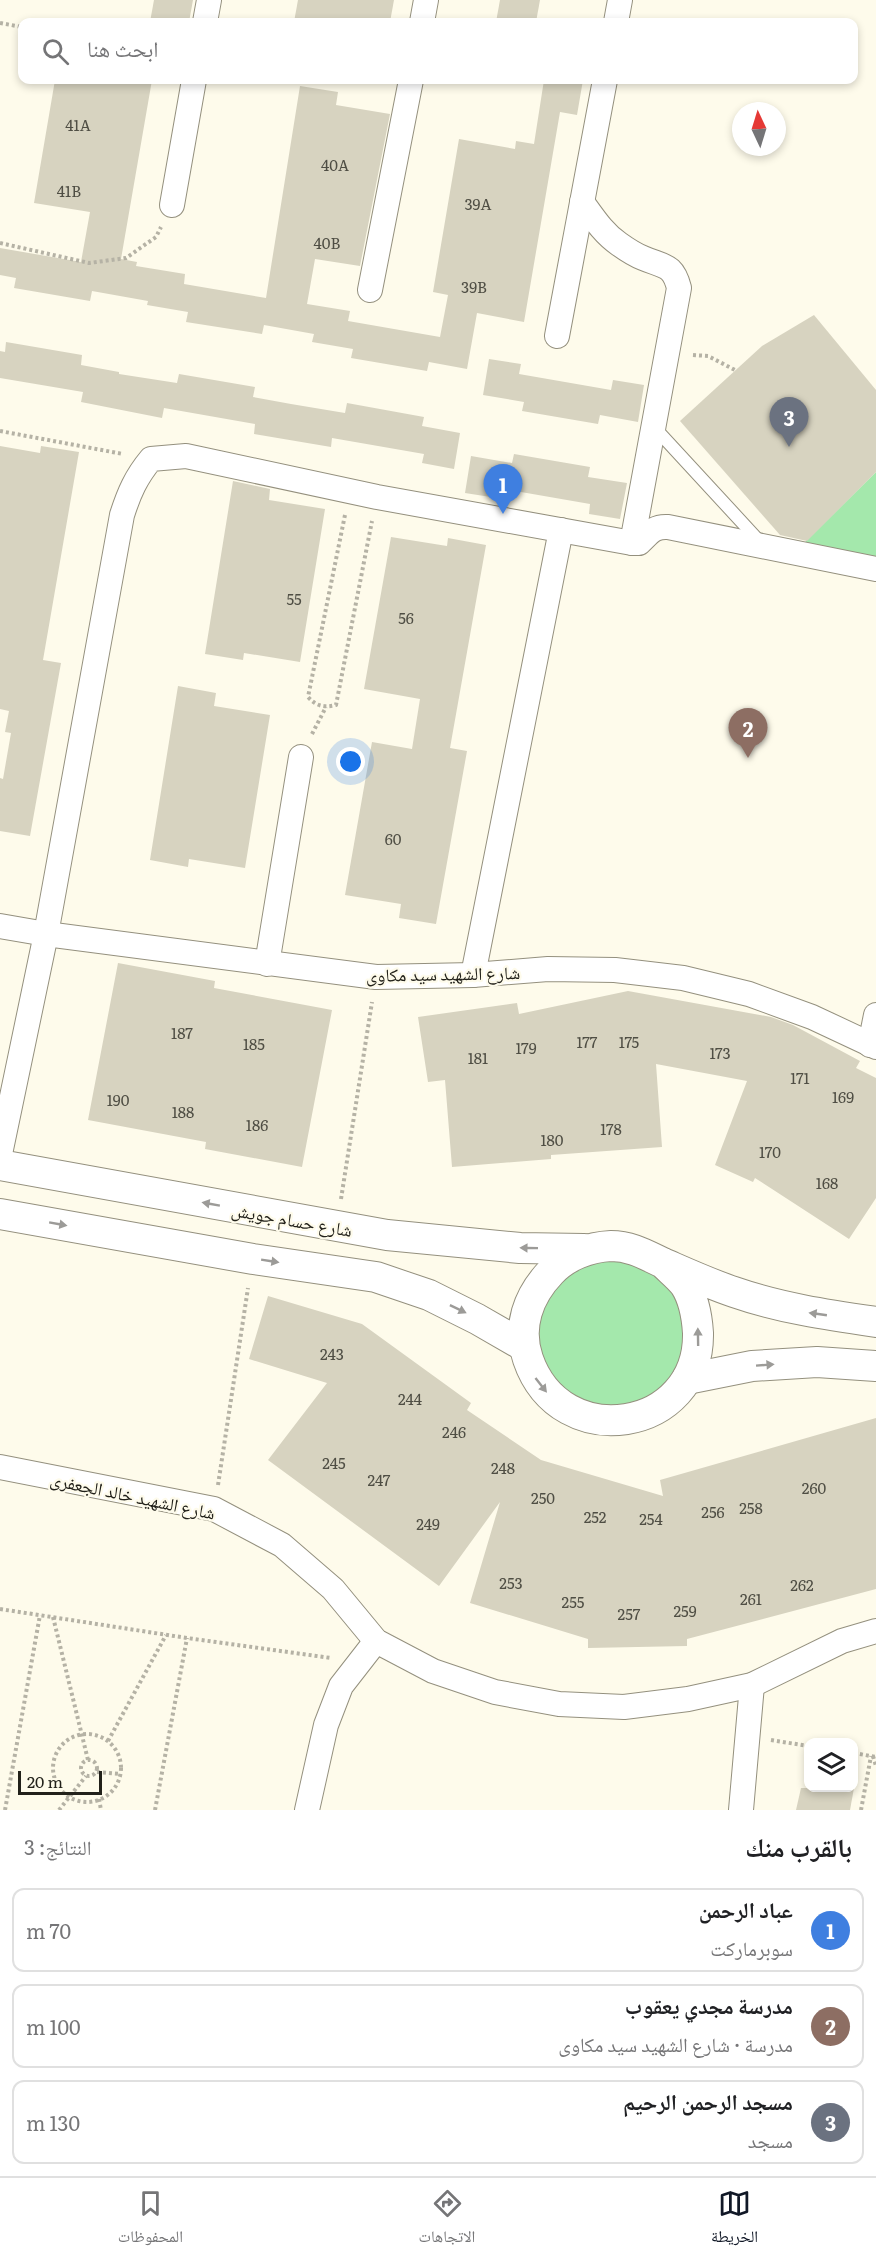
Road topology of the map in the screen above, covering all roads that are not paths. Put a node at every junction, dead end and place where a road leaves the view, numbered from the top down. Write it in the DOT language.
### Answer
graph roads {
  1 [pos="209,0"];
  2 [pos="426,0"];
  3 [pos="620,0"];
  4 [pos="205,18"];
  5 [pos="423,18"];
  6 [pos="617,18"];
  7 [pos="193,84"];
  8 [pos="410,84"];
  9 [pos="604,84"];
  10 [pos="582,202"];
  11 [pos="172,205"];
  12 [pos="369,290"];
  13 [pos="557,336"];
  14 [pos="654,426"];
  15 [pos="561,530"];
  16 [pos="632,543"];
  17 [pos="764,546"];
  18 [pos="876,569"];
  19 [pos="301,757"];
  20 [pos="0,926"];
  21 [pos="46,934"];
  22 [pos="267,964"];
  23 [pos="473,975"];
  24 [pos="876,1016"];
  25 [pos="873,1046"];
  26 [pos="0,1154"];
  27 [pos="0,1165"];
  28 [pos="0,1214"];
  29 [pos="587,1249"];
  30 [pos="663,1263"];
  31 [pos="876,1322"];
  32 [pos="524,1346"];
  33 [pos="876,1366"];
  34 [pos="687,1379"];
  35 [pos="0,1467"];
  36 [pos="876,1631"];
  37 [pos="376,1641"];
  38 [pos="752,1685"];
  39 [pos="307,1810"];
  40 [pos="741,1810"];
  1 -- 4 [label="street"];
  2 -- 5 [label="street"];
  3 -- 6 [label="street"];
  7 -- 11 [label="street"];
  8 -- 12 [label="street"];
  9 -- 10 [label="street"];
  10 -- 13 [label="street"];
  10 -- 14 [label="street"];
  14 -- 16 [label="street"];
  14 -- 17 [label="lane"];
  15 -- 16 [label="street"];
  15 -- 21 [label="street"];
  15 -- 23 [label="street"];
  16 -- 17 [label="street"];
  17 -- 18 [label="street"];
  19 -- 22 [label="street"];
  20 -- 21 [label="street, شارع الشهيد سيد مكاوى"];
  21 -- 22 [label="street, شارع الشهيد سيد مكاوى"];
  21 -- 26 [label="street"];
  22 -- 23 [label="street, شارع الشهيد سيد مكاوى"];
  23 -- 25 [label="street, شارع الشهيد سيد مكاوى"];
  24 -- 25 [label="street"];
  29 -- 27 [label="street, شارع حسام جويش, one-way"];
  28 -- 32 [label="street, one-way"];
  29 -- 30 [label="street"];
  29 -- 32 [label="street"];
  31 -- 30 [label="street, one-way"];
  34 -- 30 [label="street, one-way"];
  32 -- 34 [label="street, one-way"];
  34 -- 33 [label="street, one-way"];
  35 -- 37 [label="street, شارع الشهيد خالد الجعفرى"];
  36 -- 38 [label="street, شارع الشهيد خالد الجعفرى"];
  37 -- 38 [label="street, شارع الشهيد خالد الجعفرى"];
  37 -- 39 [label="street"];
  38 -- 40 [label="street"];
}
